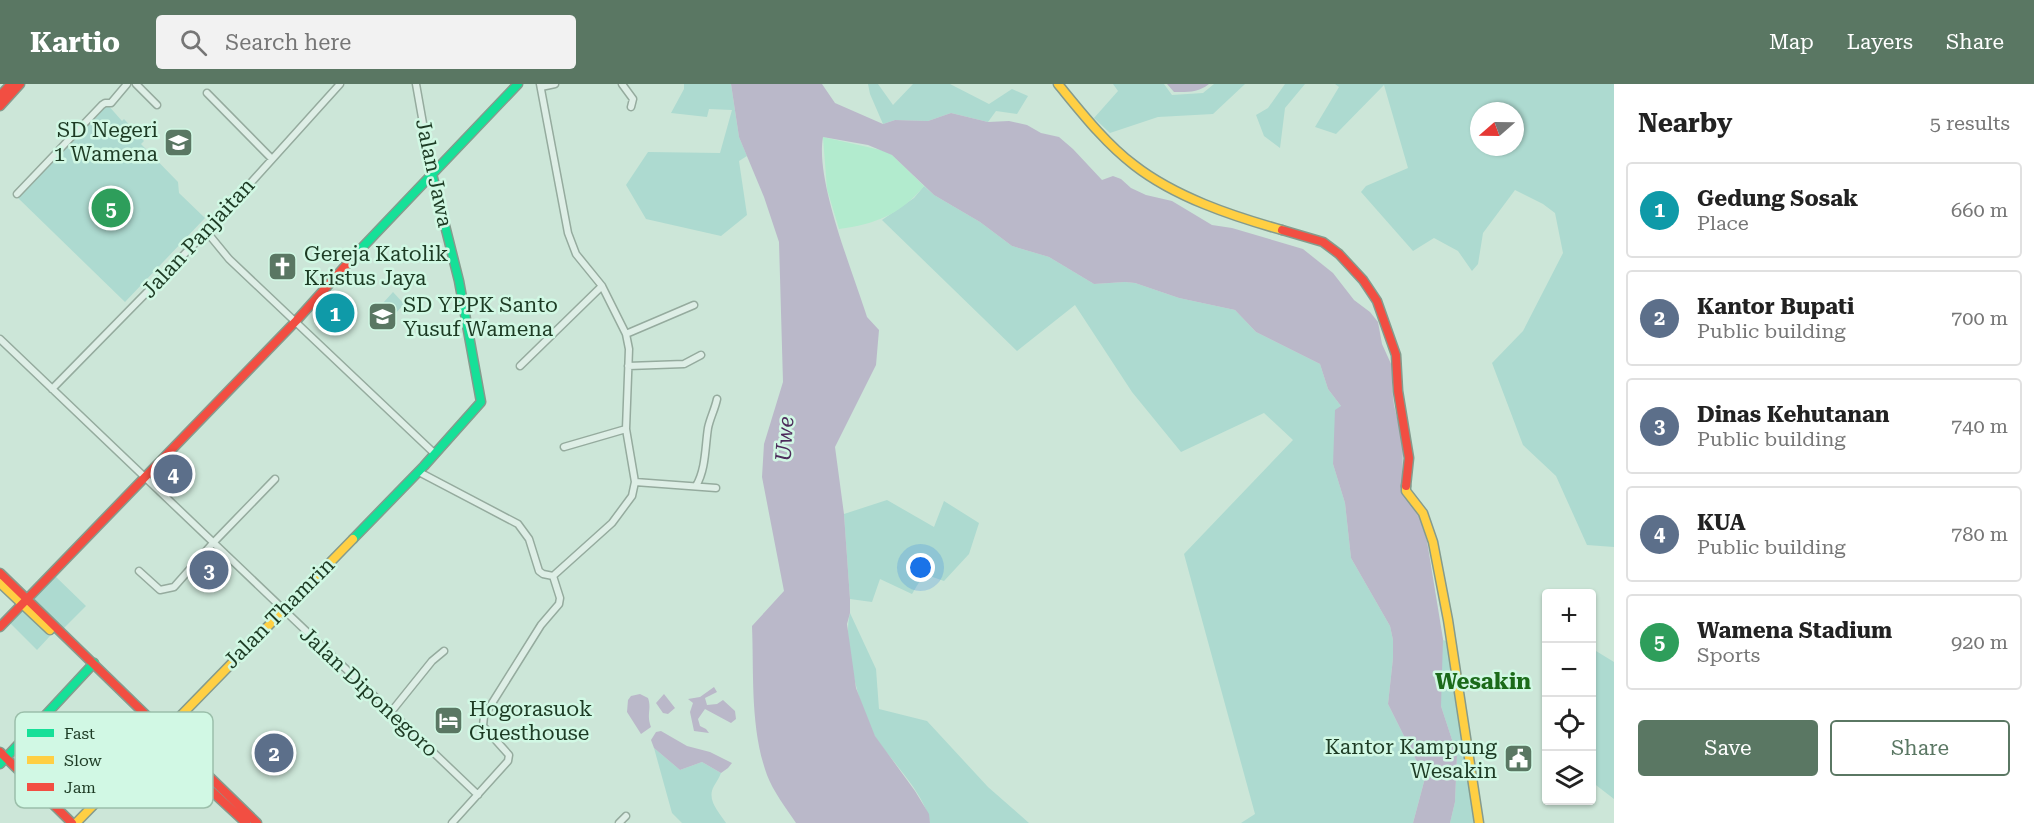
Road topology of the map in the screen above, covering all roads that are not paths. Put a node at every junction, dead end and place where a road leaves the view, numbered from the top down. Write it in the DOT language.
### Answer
graph roads {
  1 [pos="11,84"];
  2 [pos="20,84"];
  3 [pos="127,84"];
  4 [pos="136,84"];
  5 [pos="340,84"];
  6 [pos="416,84"];
  7 [pos="518,84"];
  8 [pos="555,84"];
  9 [pos="622,84"];
  10 [pos="1058,84"];
  11 [pos="541,86"];
  12 [pos="207,93"];
  13 [pos="0,96"];
  14 [pos="157,105"];
  15 [pos="0,106"];
  16 [pos="632,107"];
  17 [pos="272,159"];
  18 [pos="432,174"];
  19 [pos="17,194"];
  20 [pos="206,231"];
  21 [pos="602,286"];
  22 [pos="694,304"];
  23 [pos="296,321"];
  24 [pos="626,334"];
  25 [pos="0,339"];
  26 [pos="701,355"];
  27 [pos="520,366"];
  28 [pos="628,366"];
  29 [pos="52,389"];
  30 [pos="717,399"];
  31 [pos="481,402"];
  32 [pos="626,429"];
  33 [pos="564,447"];
  34 [pos="435,454"];
  35 [pos="418,472"];
  36 [pos="145,477"];
  37 [pos="275,479"];
  38 [pos="635,482"];
  39 [pos="696,486"];
  40 [pos="716,488"];
  41 [pos="213,543"];
  42 [pos="139,571"];
  43 [pos="0,573"];
  44 [pos="553,576"];
  45 [pos="0,583"];
  46 [pos="24,602"];
  47 [pos="283,611"];
  48 [pos="0,627"];
  49 [pos="444,651"];
  50 [pos="92,666"];
  51 [pos="47,712"];
  52 [pos="139,712"];
  53 [pos="183,712"];
  54 [pos="392,712"];
  55 [pos="15,745"];
  56 [pos="2,758"];
  57 [pos="15,770"];
  58 [pos="213,782"];
  59 [pos="213,793"];
  60 [pos="478,795"];
  61 [pos="57,808"];
  62 [pos="89,808"];
  63 [pos="626,816"];
  64 [pos="74,823"];
  65 [pos="246,823"];
  66 [pos="257,823"];
  67 [pos="452,823"];
  68 [pos="619,823"];
  69 [pos="1479,823"];
  1 -- 13 [label="main road"];
  2 -- 15 [label="main road"];
  3 -- 19 [label="street"];
  4 -- 14 [label="street"];
  5 -- 17 [label="street, Jalan Panjaitan"];
  6 -- 18 [label="street, Jalan Jawa"];
  7 -- 18 [label="main road"];
  8 -- 11 [label="street"];
  9 -- 16 [label="street"];
  10 -- 69 [label="main road"];
  11 -- 21 [label="street"];
  12 -- 17 [label="street"];
  17 -- 20 [label="street, Jalan Panjaitan"];
  18 -- 23 [label="main road"];
  18 -- 31 [label="main road, Jalan Jawa"];
  20 -- 23 [label="street"];
  20 -- 29 [label="street, Jalan Panjaitan"];
  21 -- 24 [label="street"];
  21 -- 27 [label="street"];
  22 -- 24 [label="street"];
  23 -- 34 [label="street"];
  23 -- 36 [label="main road"];
  24 -- 28 [label="street"];
  25 -- 29 [label="street, Jalan Diponegoro"];
  26 -- 28 [label="street"];
  28 -- 32 [label="street"];
  29 -- 36 [label="street, Jalan Diponegoro"];
  30 -- 39 [label="street"];
  31 -- 34 [label="main road, Jalan Thamrin"];
  32 -- 33 [label="street"];
  32 -- 38 [label="street"];
  34 -- 35 [label="main road, Jalan Thamrin"];
  35 -- 44 [label="street"];
  35 -- 47 [label="main road, Jalan Thamrin"];
  36 -- 41 [label="street, Jalan Diponegoro"];
  36 -- 46 [label="main road"];
  37 -- 41 [label="street"];
  38 -- 39 [label="street"];
  38 -- 44 [label="street"];
  39 -- 40 [label="street"];
  41 -- 42 [label="street"];
  41 -- 47 [label="street, Jalan Diponegoro"];
  43 -- 46 [label="main road"];
  44 -- 60 [label="street"];
  45 -- 46 [label="main road"];
  46 -- 48 [label="main road"];
  46 -- 50 [label="main road"];
  47 -- 53 [label="main road, Jalan Thamrin"];
  47 -- 54 [label="street, Jalan Diponegoro"];
  49 -- 54 [label="street"];
  50 -- 51 [label="main road"];
  50 -- 52 [label="main road"];
  54 -- 60 [label="street, Jalan Diponegoro"];
  55 -- 56 [label="main road"];
  56 -- 57 [label="main road"];
  58 -- 66 [label="main road"];
  59 -- 65 [label="main road"];
  60 -- 67 [label="street"];
  61 -- 64 [label="main road"];
  62 -- 64 [label="main road, Jalan Thamrin"];
  63 -- 68 [label="street"];
}
